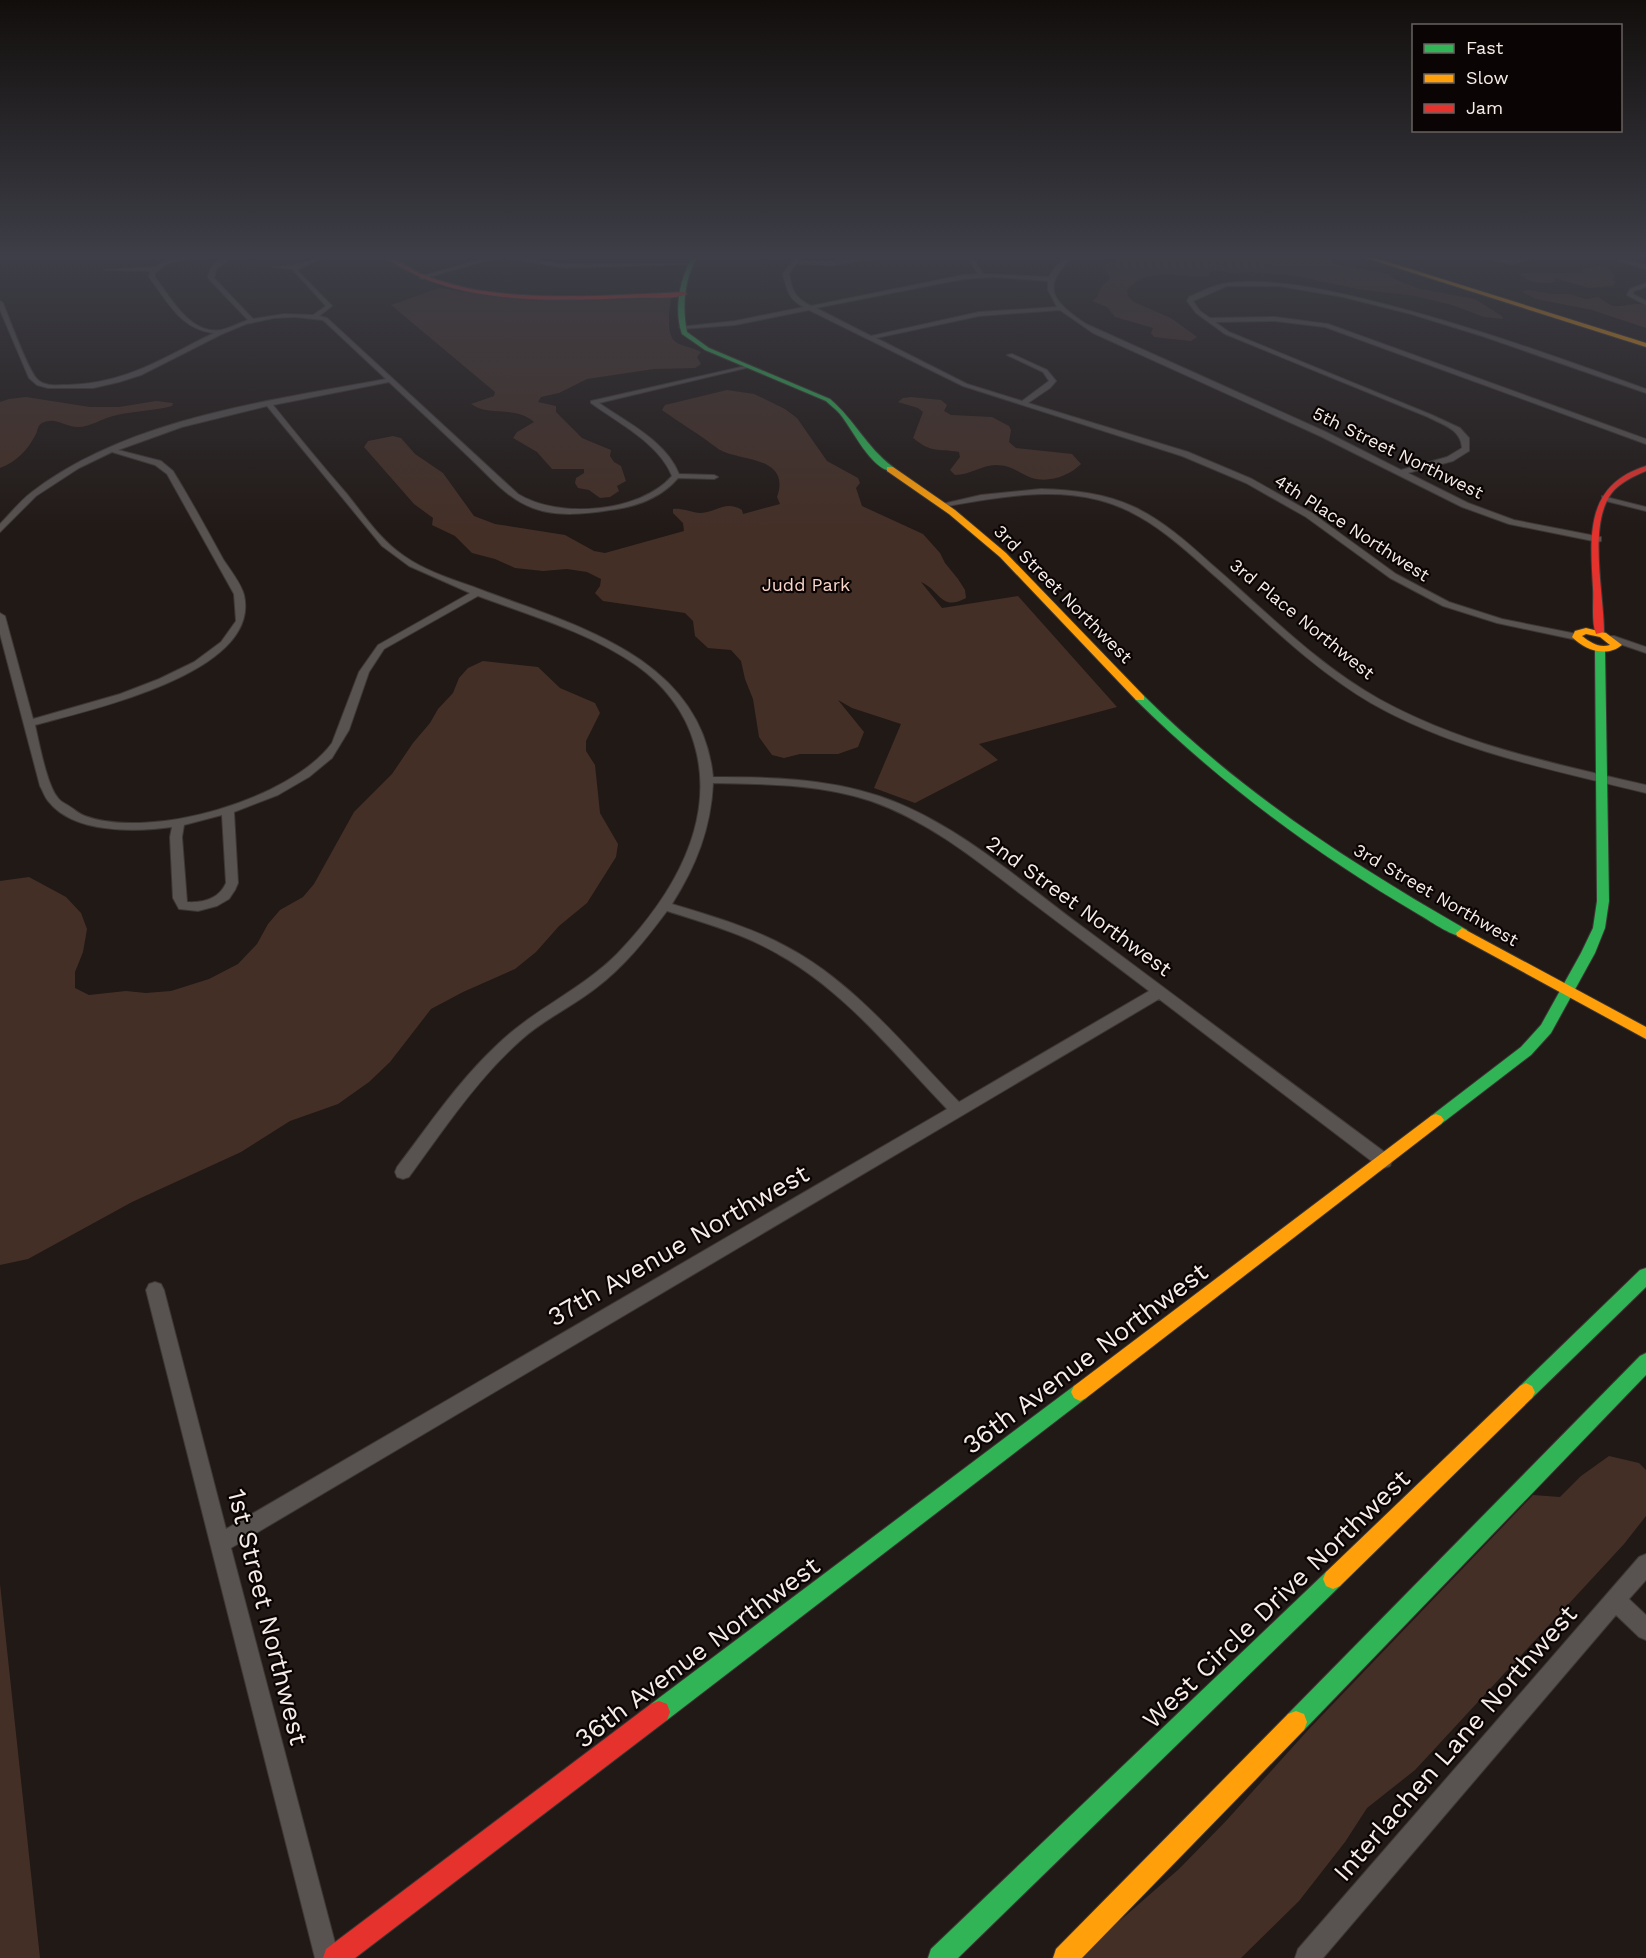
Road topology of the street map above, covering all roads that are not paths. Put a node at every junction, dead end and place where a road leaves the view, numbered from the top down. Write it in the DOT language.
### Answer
graph roads {
  1 [pos="20,349"];
  2 [pos="188,349"];
  3 [pos="359,349"];
  4 [pos="710,349"];
  5 [pos="892,349"];
  6 [pos="1132,349"];
  7 [pos="1266,349"];
  8 [pos="1393,349"];
  9 [pos="1523,349"];
  10 [pos="1010,355"];
  11 [pos="748,366"];
  12 [pos="391,380"];
  13 [pos="1646,391"];
  14 [pos="1021,404"];
  15 [pos="270,405"];
  16 [pos="1646,442"];
  17 [pos="112,450"];
  18 [pos="1646,468"];
  19 [pos="1400,473"];
  20 [pos="676,476"];
  21 [pos="714,477"];
  22 [pos="1605,498"];
  23 [pos="942,505"];
  24 [pos="1646,509"];
  25 [pos="0,529"];
  26 [pos="1598,539"];
  27 [pos="476,593"];
  28 [pos="0,616"];
  29 [pos="1605,642"];
  30 [pos="29,723"];
  31 [pos="1601,778"];
  32 [pos="709,780"];
  33 [pos="1646,789"];
  34 [pos="228,810"];
  35 [pos="179,823"];
  36 [pos="664,906"];
  37 [pos="1161,991"];
  38 [pos="1568,992"];
  39 [pos="1646,1034"];
  40 [pos="958,1111"];
  41 [pos="1384,1161"];
  42 [pos="403,1172"];
  43 [pos="1646,1276"];
  44 [pos="155,1290"];
  45 [pos="1646,1362"];
  46 [pos="221,1543"];
  47 [pos="1646,1564"];
  48 [pos="1616,1601"];
  49 [pos="1646,1630"];
  50 [pos="327,1958"];
  51 [pos="335,1958"];
  52 [pos="940,1958"];
  53 [pos="1065,1958"];
  54 [pos="1307,1958"];
  1 -- 2 [label="street"];
  3 -- 12 [label="street"];
  4 -- 11 [label="street, 3rd Street Northwest"];
  5 -- 14 [label="street, 4th Place Northwest"];
  6 -- 19 [label="street, 5th Street Northwest"];
  7 -- 19 [label="street"];
  8 -- 16 [label="street"];
  9 -- 13 [label="street"];
  10 -- 14 [label="street"];
  11 -- 20 [label="street"];
  11 -- 23 [label="street, 3rd Street Northwest"];
  12 -- 15 [label="street"];
  12 -- 20 [label="street"];
  14 -- 29 [label="street, 4th Place Northwest"];
  15 -- 17 [label="street"];
  15 -- 27 [label="street"];
  17 -- 25 [label="street"];
  17 -- 30 [label="street"];
  18 -- 22 [label="street"];
  19 -- 26 [label="street, 5th Street Northwest"];
  20 -- 21 [label="street"];
  22 -- 24 [label="street"];
  22 -- 26 [label="street, 36th Avenue Northwest"];
  23 -- 31 [label="street, 3rd Place Northwest"];
  23 -- 38 [label="street, 3rd Street Northwest"];
  26 -- 29 [label="street, 36th Avenue Northwest"];
  27 -- 32 [label="street"];
  27 -- 34 [label="street"];
  28 -- 30 [label="street"];
  29 -- 31 [label="street, 36th Avenue Northwest"];
  30 -- 35 [label="street"];
  31 -- 33 [label="street, 3rd Place Northwest"];
  31 -- 38 [label="street, 36th Avenue Northwest"];
  32 -- 36 [label="street"];
  32 -- 37 [label="street, 2nd Street Northwest"];
  34 -- 35 [label="street"];
  34 -- 35 [label="street"];
  36 -- 40 [label="street"];
  36 -- 42 [label="street"];
  37 -- 40 [label="street, 37th Avenue Northwest"];
  37 -- 41 [label="street, 2nd Street Northwest"];
  38 -- 39 [label="street, 3rd Street Northwest"];
  38 -- 41 [label="street, 36th Avenue Northwest"];
  40 -- 46 [label="street, 37th Avenue Northwest"];
  41 -- 51 [label="street, 36th Avenue Northwest"];
  43 -- 52 [label="street, West Circle Drive Northwest"];
  44 -- 46 [label="street, 1st Street Northwest"];
  45 -- 53 [label="street"];
  46 -- 50 [label="street, 1st Street Northwest"];
  47 -- 48 [label="street, Interlachen Lane Northwest"];
  48 -- 49 [label="street"];
  48 -- 54 [label="street, Interlachen Lane Northwest"];
}
